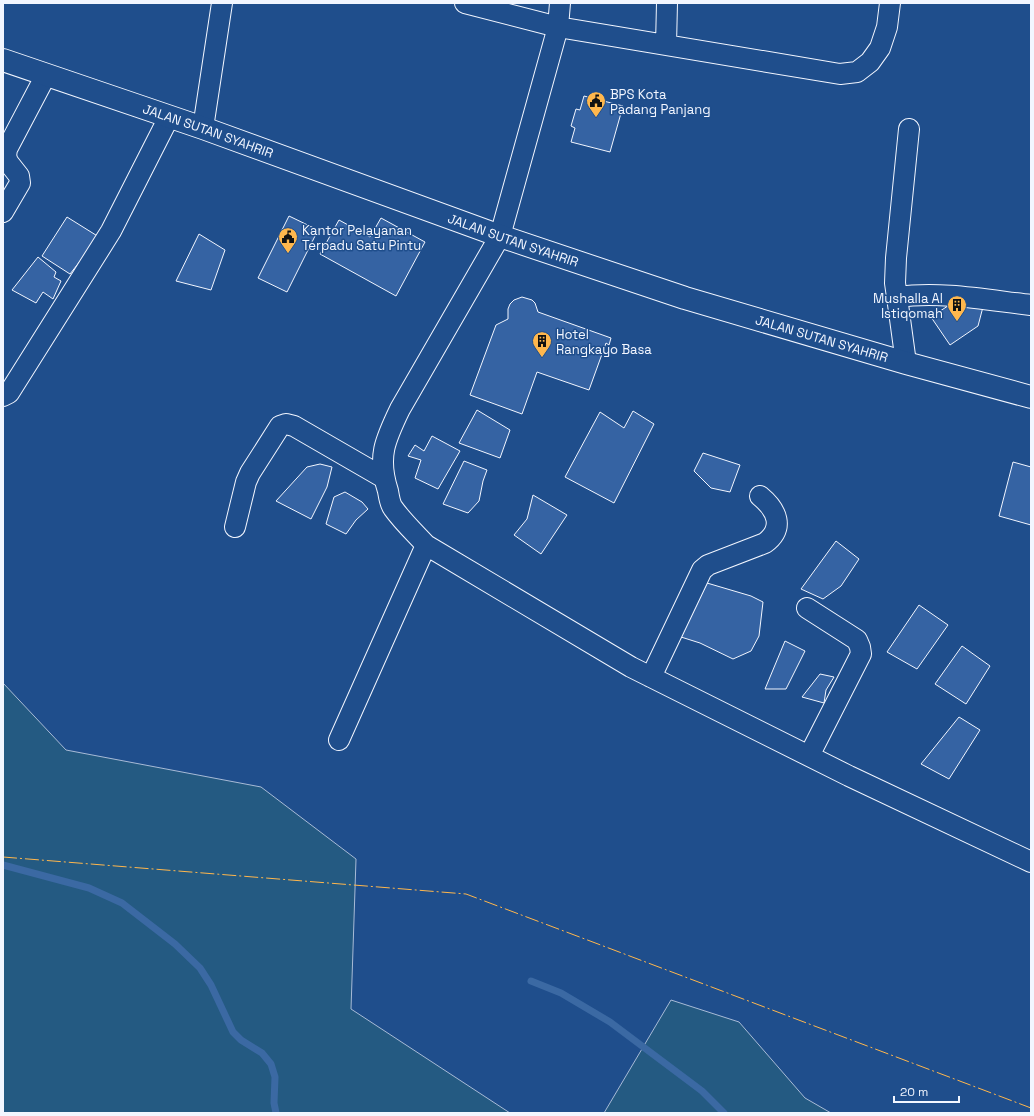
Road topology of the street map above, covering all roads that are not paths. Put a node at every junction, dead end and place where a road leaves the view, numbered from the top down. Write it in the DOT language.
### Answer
graph roads {
  1 [pos="222,3"];
  2 [pos="465,3"];
  3 [pos="560,3"];
  4 [pos="667,3"];
  5 [pos="890,3"];
  6 [pos="558,27"];
  7 [pos="666,45"];
  8 [pos="3,60"];
  9 [pos="46,75"];
  10 [pos="169,117"];
  11 [pos="203,128"];
  12 [pos="909,129"];
  13 [pos="3,212"];
  14 [pos="500,236"];
  15 [pos="897,297"];
  16 [pos="1031,305"];
  17 [pos="906,363"];
  18 [pos="3,396"];
  19 [pos="1031,397"];
  20 [pos="384,478"];
  21 [pos="760,496"];
  22 [pos="235,527"];
  23 [pos="426,544"];
  24 [pos="807,608"];
  25 [pos="651,677"];
  26 [pos="339,740"];
  27 [pos="810,756"];
  28 [pos="1031,862"];
  1 -- 11 [label="street"];
  2 -- 6 [label="street"];
  3 -- 6 [label="street"];
  4 -- 7 [label="street"];
  5 -- 7 [label="street"];
  6 -- 7 [label="street"];
  6 -- 14 [label="street"];
  8 -- 9 [label="highway, JALAN SUTAN SYAHRIR"];
  9 -- 10 [label="highway, JALAN SUTAN SYAHRIR"];
  9 -- 13 [label="street"];
  10 -- 11 [label="highway, JALAN SUTAN SYAHRIR"];
  10 -- 18 [label="street"];
  11 -- 14 [label="highway, JALAN SUTAN SYAHRIR"];
  12 -- 15 [label="street"];
  14 -- 17 [label="highway, JALAN SUTAN SYAHRIR"];
  14 -- 20 [label="street"];
  15 -- 16 [label="street"];
  15 -- 17 [label="street"];
  17 -- 19 [label="highway, JALAN SUTAN SYAHRIR"];
  20 -- 22 [label="street"];
  20 -- 23 [label="street"];
  21 -- 25 [label="street"];
  23 -- 25 [label="street"];
  23 -- 26 [label="street"];
  24 -- 27 [label="street"];
  25 -- 27 [label="street"];
  27 -- 28 [label="street"];
}
